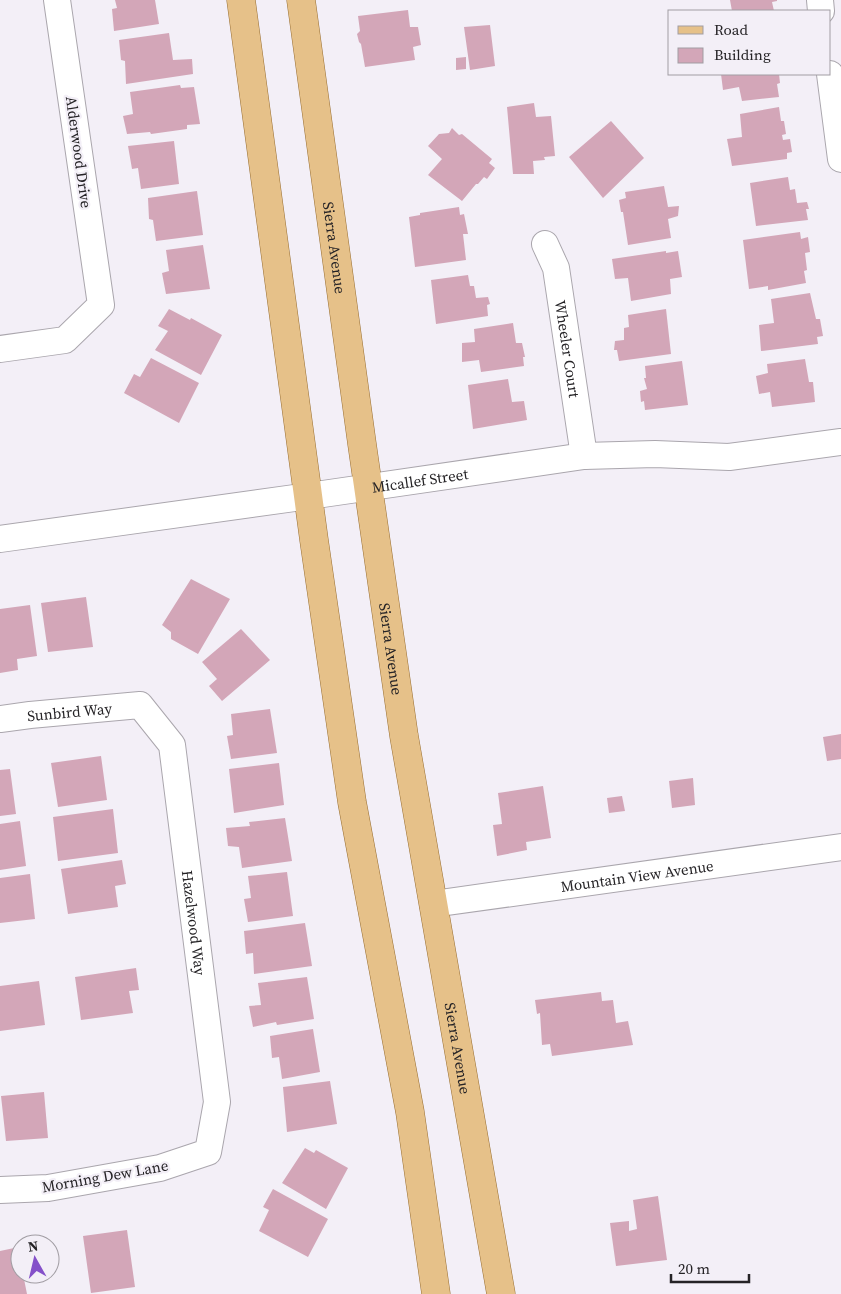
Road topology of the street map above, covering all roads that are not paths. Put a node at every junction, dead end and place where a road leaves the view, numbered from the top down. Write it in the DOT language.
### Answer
graph roads {
  1 [pos="57,0"];
  2 [pos="241,0"];
  3 [pos="301,0"];
  4 [pos="830,75"];
  5 [pos="841,156"];
  6 [pos="545,244"];
  7 [pos="0,349"];
  8 [pos="841,442"];
  9 [pos="584,456"];
  10 [pos="368,487"];
  11 [pos="309,496"];
  12 [pos="0,539"];
  13 [pos="140,705"];
  14 [pos="0,719"];
  15 [pos="841,846"];
  16 [pos="433,904"];
  17 [pos="208,1152"];
  18 [pos="0,1190"];
  19 [pos="436,1294"];
  20 [pos="501,1294"];
  1 -- 7 [label="street, Alderwood Drive"];
  2 -- 11 [label="main road"];
  3 -- 10 [label="main road, Sierra Avenue"];
  4 -- 5 [label="street"];
  6 -- 9 [label="street, Wheeler Court"];
  8 -- 9 [label="street, Micallef Street"];
  9 -- 10 [label="street, Micallef Street"];
  10 -- 11 [label="street, Micallef Street"];
  10 -- 16 [label="main road, Sierra Avenue"];
  11 -- 12 [label="street, Micallef Street"];
  11 -- 19 [label="main road"];
  13 -- 14 [label="street, Sunbird Way"];
  13 -- 17 [label="street, Hazelwood Way"];
  15 -- 16 [label="street, Mountain View Avenue"];
  16 -- 20 [label="main road, Sierra Avenue"];
  17 -- 18 [label="street, Morning Dew Lane"];
}
